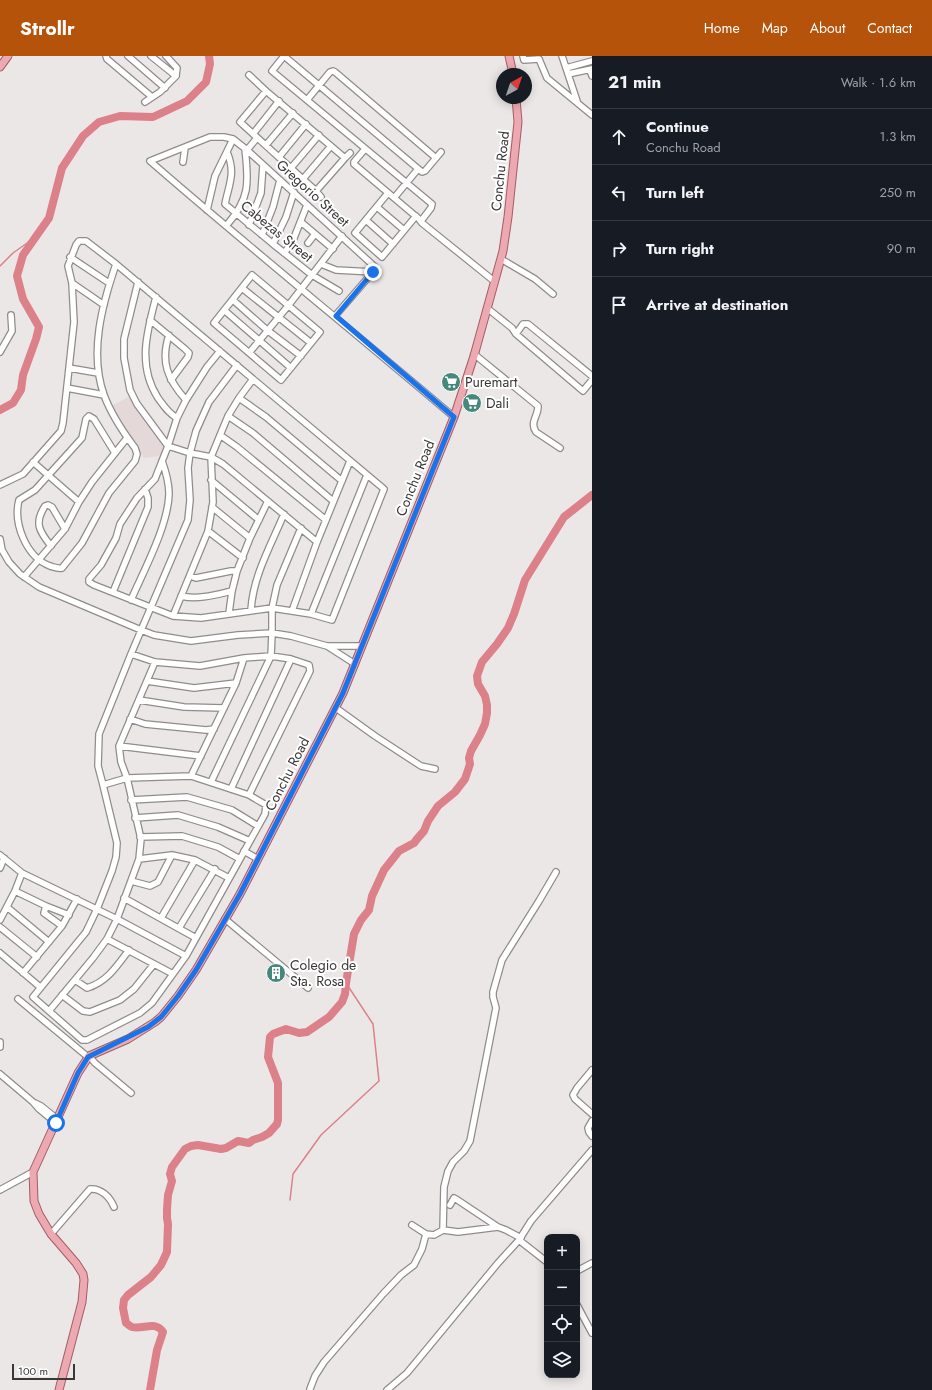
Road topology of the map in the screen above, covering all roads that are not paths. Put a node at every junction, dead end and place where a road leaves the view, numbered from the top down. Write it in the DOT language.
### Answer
graph roads {
  1 [pos="8,56"];
  2 [pos="106,56"];
  3 [pos="128,56"];
  4 [pos="151,56"];
  5 [pos="166,56"];
  6 [pos="509,56"];
  7 [pos="523,56"];
  8 [pos="562,56"];
  9 [pos="282,57"];
  10 [pos="592,61"];
  11 [pos="0,67"];
  12 [pos="512,68"];
  13 [pos="566,68"];
  14 [pos="591,69"];
  15 [pos="568,74"];
  16 [pos="248,75"];
  17 [pos="176,76"];
  18 [pos="592,76"];
  19 [pos="319,85"];
  20 [pos="165,88"];
  21 [pos="266,91"];
  22 [pos="152,98"];
  23 [pos="307,100"];
  24 [pos="279,101"];
  25 [pos="145,102"];
  26 [pos="578,102"];
  27 [pos="516,104"];
  28 [pos="293,112"];
  29 [pos="592,115"];
  30 [pos="306,124"];
  31 [pos="319,135"];
  32 [pos="255,136"];
  33 [pos="233,139"];
  34 [pos="266,145"];
  35 [pos="331,146"];
  36 [pos="185,148"];
  37 [pos="365,149"];
  38 [pos="246,150"];
  39 [pos="227,152"];
  40 [pos="350,152"];
  41 [pos="441,152"];
  42 [pos="279,157"];
  43 [pos="345,158"];
  44 [pos="436,158"];
  45 [pos="183,162"];
  46 [pos="264,165"];
  47 [pos="291,168"];
  48 [pos="418,169"];
  49 [pos="303,179"];
  50 [pos="280,180"];
  51 [pos="406,183"];
  52 [pos="316,191"];
  53 [pos="294,192"];
  54 [pos="388,193"];
  55 [pos="320,197"];
  56 [pos="394,198"];
  57 [pos="307,205"];
  58 [pos="377,207"];
  59 [pos="207,210"];
  60 [pos="237,214"];
  61 [pos="416,216"];
  62 [pos="366,220"];
  63 [pos="421,221"];
  64 [pos="301,222"];
  65 [pos="249,225"];
  66 [pos="226,226"];
  67 [pos="404,230"];
  68 [pos="315,234"];
  69 [pos="262,235"];
  70 [pos="342,236"];
  71 [pos="308,243"];
  72 [pos="272,244"];
  73 [pos="393,244"];
  74 [pos="333,249"];
  75 [pos="284,253"];
  76 [pos="70,257"];
  77 [pos="501,259"];
  78 [pos="116,264"];
  79 [pos="321,264"];
  80 [pos="374,270"];
  81 [pos="312,275"];
  82 [pos="494,281"];
  83 [pos="138,282"];
  84 [pos="72,283"];
  85 [pos="109,283"];
  86 [pos="242,288"];
  87 [pos="301,288"];
  88 [pos="339,291"];
  89 [pos="553,294"];
  90 [pos="156,297"];
  91 [pos="233,300"];
  92 [pos="104,305"];
  93 [pos="288,306"];
  94 [pos="487,308"];
  95 [pos="224,310"];
  96 [pos="11,315"];
  97 [pos="336,316"];
  98 [pos="278,318"];
  99 [pos="150,320"];
  100 [pos="267,330"];
  101 [pos="516,334"];
  102 [pos="169,336"];
  103 [pos="259,341"];
  104 [pos="311,343"];
  105 [pos="220,351"];
  106 [pos="0,352"];
  107 [pos="249,353"];
  108 [pos="474,354"];
  109 [pos="301,356"];
  110 [pos="237,365"];
  111 [pos="69,368"];
  112 [pos="291,368"];
  113 [pos="98,373"];
  114 [pos="592,376"];
  115 [pos="253,379"];
  116 [pos="171,380"];
  117 [pos="592,380"];
  118 [pos="67,388"];
  119 [pos="104,395"];
  120 [pos="239,398"];
  121 [pos="186,400"];
  122 [pos="228,416"];
  123 [pos="454,417"];
  124 [pos="177,418"];
  125 [pos="220,435"];
  126 [pos="127,438"];
  127 [pos="168,446"];
  128 [pos="560,448"];
  129 [pos="115,453"];
  130 [pos="190,453"];
  131 [pos="211,457"];
  132 [pos="162,461"];
  133 [pos="350,461"];
  134 [pos="33,462"];
  135 [pos="48,475"];
  136 [pos="367,475"];
  137 [pos="211,480"];
  138 [pos="342,481"];
  139 [pos="0,485"];
  140 [pos="145,489"];
  141 [pos="268,500"];
  142 [pos="333,501"];
  143 [pos="79,502"];
  144 [pos="212,507"];
  145 [pos="284,514"];
  146 [pos="258,520"];
  147 [pos="326,520"];
  148 [pos="301,528"];
  149 [pos="65,529"];
  150 [pos="208,531"];
  151 [pos="250,538"];
  152 [pos="0,539"];
  153 [pos="317,542"];
  154 [pos="51,546"];
  155 [pos="243,558"];
  156 [pos="39,560"];
  157 [pos="237,572"];
  158 [pos="190,576"];
  159 [pos="24,577"];
  160 [pos="232,591"];
  161 [pos="113,592"];
  162 [pos="181,596"];
  163 [pos="131,600"];
  164 [pos="272,608"];
  165 [pos="151,609"];
  166 [pos="251,610"];
  167 [pos="292,611"];
  168 [pos="229,613"];
  169 [pos="311,614"];
  170 [pos="173,616"];
  171 [pos="141,630"];
  172 [pos="272,633"];
  173 [pos="327,646"];
  174 [pos="362,646"];
  175 [pos="131,654"];
  176 [pos="270,656"];
  177 [pos="244,658"];
  178 [pos="291,660"];
  179 [pos="155,662"];
  180 [pos="355,664"];
  181 [pos="147,681"];
  182 [pos="236,683"];
  183 [pos="139,700"];
  184 [pos="224,708"];
  185 [pos="336,708"];
  186 [pos="130,719"];
  187 [pos="214,729"];
  188 [pos="119,746"];
  189 [pos="200,756"];
  190 [pos="435,769"];
  191 [pos="191,776"];
  192 [pos="127,778"];
  193 [pos="211,782"];
  194 [pos="103,785"];
  195 [pos="231,789"];
  196 [pos="249,795"];
  197 [pos="131,800"];
  198 [pos="135,818"];
  199 [pos="258,826"];
  200 [pos="140,837"];
  201 [pos="250,841"];
  202 [pos="244,851"];
  203 [pos="172,855"];
  204 [pos="2,857"];
  205 [pos="139,858"];
  206 [pos="240,859"];
  207 [pos="258,859"];
  208 [pos="195,860"];
  209 [pos="0,868"];
  210 [pos="215,869"];
  211 [pos="22,872"];
  212 [pos="556,872"];
  213 [pos="229,878"];
  214 [pos="130,881"];
  215 [pos="15,891"];
  216 [pos="124,898"];
  217 [pos="77,899"];
  218 [pos="46,906"];
  219 [pos="8,908"];
  220 [pos="97,909"];
  221 [pos="69,915"];
  222 [pos="161,918"];
  223 [pos="117,919"];
  224 [pos="225,919"];
  225 [pos="0,920"];
  226 [pos="62,926"];
  227 [pos="0,927"];
  228 [pos="179,928"];
  229 [pos="107,938"];
  230 [pos="196,938"];
  231 [pos="49,942"];
  232 [pos="129,950"];
  233 [pos="0,954"];
  234 [pos="186,956"];
  235 [pos="36,957"];
  236 [pos="154,964"];
  237 [pos="23,973"];
  238 [pos="173,974"];
  239 [pos="75,980"];
  240 [pos="40,987"];
  241 [pos="308,988"];
  242 [pos="62,995"];
  243 [pos="33,996"];
  244 [pos="18,999"];
  245 [pos="25,1005"];
  246 [pos="49,1011"];
  247 [pos="0,1042"];
  248 [pos="0,1046"];
  249 [pos="89,1057"];
  250 [pos="592,1070"];
  251 [pos="0,1074"];
  252 [pos="130,1093"];
  253 [pos="592,1114"];
  254 [pos="56,1121"];
  255 [pos="592,1121"];
  256 [pos="592,1136"];
  257 [pos="592,1150"];
  258 [pos="33,1172"];
  259 [pos="0,1190"];
  260 [pos="450,1205"];
  261 [pos="114,1206"];
  262 [pos="412,1225"];
  263 [pos="498,1227"];
  264 [pos="443,1230"];
  265 [pos="51,1234"];
  266 [pos="426,1234"];
  267 [pos="520,1239"];
  268 [pos="544,1259"];
  269 [pos="592,1263"];
  270 [pos="579,1270"];
  271 [pos="578,1306"];
  272 [pos="592,1333"];
  273 [pos="59,1390"];
  274 [pos="310,1390"];
  275 [pos="316,1390"];
  276 [pos="387,1390"];
  1 -- 11 [label="main road"];
  2 -- 22 [label="street"];
  3 -- 20 [label="street"];
  4 -- 17 [label="street"];
  5 -- 17 [label="street"];
  6 -- 12 [label="main road"];
  7 -- 26 [label="street"];
  8 -- 13 [label="street"];
  9 -- 19 [label="street"];
  9 -- 23 [label="street"];
  10 -- 13 [label="street"];
  13 -- 15 [label="street"];
  14 -- 15 [label="street"];
  14 -- 18 [label="street"];
  15 -- 26 [label="street"];
  16 -- 21 [label="street"];
  17 -- 20 [label="street"];
  19 -- 23 [label="street"];
  19 -- 44 [label="street"];
  19 -- 48 [label="street"];
  20 -- 22 [label="street"];
  21 -- 24 [label="street"];
  21 -- 32 [label="street"];
  22 -- 25 [label="street"];
  23 -- 37 [label="street"];
  24 -- 28 [label="street"];
  24 -- 32 [label="street"];
  26 -- 29 [label="street"];
  27 -- 77 [label="main road, Conchu Road"];
  28 -- 30 [label="street"];
  28 -- 34 [label="street"];
  30 -- 31 [label="street"];
  30 -- 42 [label="street"];
  31 -- 35 [label="street"];
  31 -- 47 [label="street"];
  32 -- 34 [label="street"];
  32 -- 38 [label="street"];
  33 -- 36 [label="street"];
  33 -- 38 [label="street, Gregorio Street"];
  33 -- 39 [label="street"];
  34 -- 42 [label="street"];
  35 -- 43 [label="street"];
  35 -- 49 [label="street"];
  36 -- 45 [label="street"];
  36 -- 59 [label="street"];
  37 -- 51 [label="street"];
  37 -- 54 [label="street"];
  38 -- 46 [label="street, Gregorio Street"];
  38 -- 60 [label="street"];
  39 -- 59 [label="street"];
  39 -- 60 [label="street, Cabezas Street"];
  40 -- 43 [label="street"];
  41 -- 44 [label="street"];
  42 -- 47 [label="street"];
  43 -- 52 [label="street"];
  44 -- 48 [label="street"];
  46 -- 50 [label="street, Gregorio Street"];
  46 -- 65 [label="street"];
  47 -- 49 [label="street"];
  48 -- 51 [label="street"];
  49 -- 52 [label="street"];
  50 -- 53 [label="street, Gregorio Street"];
  50 -- 69 [label="street"];
  51 -- 56 [label="street"];
  51 -- 63 [label="street"];
  52 -- 55 [label="street"];
  53 -- 57 [label="street, Gregorio Street"];
  53 -- 72 [label="street"];
  54 -- 56 [label="street"];
  54 -- 58 [label="street"];
  56 -- 61 [label="street"];
  57 -- 64 [label="street"];
  57 -- 70 [label="street, Gregorio Street"];
  58 -- 62 [label="street"];
  58 -- 67 [label="street"];
  59 -- 66 [label="street"];
  60 -- 65 [label="street, Cabezas Street"];
  60 -- 66 [label="street"];
  61 -- 63 [label="street"];
  61 -- 67 [label="street"];
  62 -- 73 [label="street"];
  62 -- 73 [label="street"];
  63 -- 82 [label="street"];
  64 -- 68 [label="street"];
  64 -- 75 [label="street"];
  65 -- 69 [label="street, Cabezas Street"];
  66 -- 87 [label="street"];
  67 -- 73 [label="street"];
  68 -- 71 [label="street"];
  68 -- 74 [label="street"];
  69 -- 72 [label="street, Cabezas Street"];
  70 -- 74 [label="street"];
  70 -- 80 [label="street, Gregorio Street"];
  72 -- 75 [label="street, Cabezas Street"];
  74 -- 79 [label="street"];
  75 -- 81 [label="street, Cabezas Street"];
  76 -- 78 [label="street"];
  76 -- 84 [label="street"];
  76 -- 85 [label="street"];
  77 -- 82 [label="main road, Conchu Road"];
  77 -- 89 [label="street"];
  78 -- 83 [label="street"];
  78 -- 85 [label="street"];
  79 -- 80 [label="street"];
  79 -- 81 [label="street"];
  80 -- 97 [label="street"];
  81 -- 87 [label="street"];
  81 -- 88 [label="street, Cabezas Street"];
  82 -- 94 [label="main road, Conchu Road"];
  83 -- 90 [label="street"];
  83 -- 127 [label="street"];
  84 -- 92 [label="street"];
  84 -- 111 [label="street"];
  85 -- 92 [label="street"];
  86 -- 91 [label="street"];
  86 -- 93 [label="street"];
  86 -- 98 [label="street"];
  87 -- 93 [label="street"];
  87 -- 97 [label="street"];
  90 -- 99 [label="street"];
  90 -- 105 [label="street"];
  91 -- 95 [label="street"];
  91 -- 100 [label="street"];
  92 -- 113 [label="street"];
  93 -- 98 [label="street"];
  93 -- 104 [label="street"];
  94 -- 101 [label="street"];
  94 -- 108 [label="main road, Conchu Road"];
  95 -- 103 [label="street"];
  95 -- 107 [label="street"];
  96 -- 106 [label="street"];
  97 -- 123 [label="street"];
  98 -- 100 [label="street"];
  98 -- 104 [label="street"];
  99 -- 102 [label="street"];
  99 -- 124 [label="street"];
  100 -- 103 [label="street"];
  100 -- 109 [label="street"];
  101 -- 114 [label="street"];
  101 -- 117 [label="street"];
  102 -- 116 [label="street"];
  102 -- 116 [label="street"];
  103 -- 107 [label="street"];
  103 -- 112 [label="street"];
  104 -- 109 [label="street"];
  105 -- 110 [label="street"];
  105 -- 121 [label="street"];
  107 -- 112 [label="street"];
  108 -- 123 [label="main road, Conchu Road"];
  108 -- 128 [label="street"];
  109 -- 112 [label="street"];
  110 -- 115 [label="street"];
  110 -- 130 [label="street"];
  111 -- 113 [label="street"];
  111 -- 118 [label="street"];
  113 -- 119 [label="street"];
  115 -- 120 [label="street"];
  115 -- 133 [label="street"];
  116 -- 121 [label="street"];
  118 -- 119 [label="street"];
  118 -- 134 [label="street"];
  119 -- 126 [label="street"];
  120 -- 122 [label="street"];
  120 -- 138 [label="street"];
  121 -- 124 [label="street"];
  122 -- 125 [label="street"];
  122 -- 142 [label="street"];
  123 -- 174 [label="main road, Conchu Road"];
  124 -- 127 [label="street"];
  125 -- 131 [label="street"];
  125 -- 147 [label="street"];
  126 -- 129 [label="street"];
  126 -- 156 [label="street"];
  127 -- 130 [label="street"];
  127 -- 132 [label="street"];
  129 -- 135 [label="street"];
  129 -- 143 [label="street"];
  130 -- 131 [label="street"];
  130 -- 165 [label="street"];
  131 -- 137 [label="street"];
  131 -- 141 [label="street"];
  132 -- 140 [label="street"];
  132 -- 163 [label="street"];
  133 -- 136 [label="street"];
  133 -- 138 [label="street"];
  134 -- 135 [label="street"];
  134 -- 139 [label="street"];
  135 -- 143 [label="street"];
  135 -- 156 [label="street"];
  136 -- 169 [label="street"];
  136 -- 169 [label="street"];
  137 -- 144 [label="street"];
  137 -- 146 [label="street"];
  138 -- 142 [label="street"];
  140 -- 161 [label="street"];
  140 -- 161 [label="street"];
  141 -- 145 [label="street"];
  141 -- 146 [label="street"];
  142 -- 147 [label="street"];
  143 -- 149 [label="street"];
  144 -- 150 [label="street"];
  144 -- 151 [label="street"];
  145 -- 148 [label="street"];
  145 -- 166 [label="street"];
  146 -- 151 [label="street"];
  147 -- 153 [label="street"];
  148 -- 153 [label="street"];
  148 -- 164 [label="street"];
  149 -- 154 [label="street"];
  149 -- 154 [label="street"];
  150 -- 155 [label="street"];
  150 -- 158 [label="street"];
  151 -- 155 [label="street"];
  152 -- 159 [label="street"];
  153 -- 167 [label="street"];
  154 -- 156 [label="street"];
  155 -- 157 [label="street"];
  156 -- 159 [label="street"];
  157 -- 158 [label="street"];
  157 -- 160 [label="street"];
  158 -- 162 [label="street"];
  159 -- 171 [label="street"];
  160 -- 162 [label="street"];
  160 -- 168 [label="street"];
  161 -- 163 [label="street"];
  162 -- 170 [label="street"];
  163 -- 165 [label="street"];
  164 -- 166 [label="street"];
  164 -- 167 [label="street"];
  164 -- 172 [label="street"];
  165 -- 170 [label="street"];
  165 -- 171 [label="street"];
  166 -- 168 [label="street"];
  167 -- 169 [label="street"];
  168 -- 170 [label="street"];
  171 -- 172 [label="street"];
  171 -- 175 [label="street"];
  172 -- 173 [label="street"];
  172 -- 176 [label="street"];
  173 -- 174 [label="street"];
  173 -- 180 [label="street"];
  174 -- 180 [label="main road, Conchu Road"];
  175 -- 179 [label="street"];
  175 -- 194 [label="street"];
  176 -- 177 [label="street"];
  176 -- 178 [label="street"];
  176 -- 193 [label="street"];
  177 -- 179 [label="street"];
  177 -- 182 [label="street"];
  178 -- 195 [label="street"];
  178 -- 196 [label="street"];
  179 -- 181 [label="street"];
  180 -- 185 [label="main road, Conchu Road"];
  181 -- 182 [label="street"];
  181 -- 183 [label="street"];
  182 -- 184 [label="street"];
  183 -- 184 [label="street"];
  183 -- 186 [label="street"];
  184 -- 187 [label="street"];
  185 -- 190 [label="street"];
  185 -- 207 [label="main road, Conchu Road"];
  186 -- 187 [label="street"];
  186 -- 188 [label="street"];
  187 -- 189 [label="street"];
  188 -- 189 [label="street"];
  188 -- 192 [label="street"];
  189 -- 191 [label="street"];
  191 -- 192 [label="street"];
  191 -- 193 [label="street"];
  192 -- 194 [label="street"];
  192 -- 197 [label="street"];
  193 -- 195 [label="street"];
  194 -- 220 [label="street"];
  195 -- 196 [label="street"];
  196 -- 199 [label="street"];
  197 -- 198 [label="street"];
  197 -- 199 [label="street"];
  198 -- 200 [label="street"];
  198 -- 201 [label="street"];
  199 -- 201 [label="street"];
  200 -- 205 [label="street"];
  200 -- 206 [label="street"];
  201 -- 202 [label="street"];
  202 -- 206 [label="street"];
  202 -- 207 [label="street"];
  203 -- 205 [label="street"];
  203 -- 208 [label="street"];
  203 -- 214 [label="street"];
  204 -- 209 [label="street"];
  204 -- 211 [label="street"];
  205 -- 214 [label="street"];
  206 -- 213 [label="street"];
  207 -- 224 [label="main road, Conchu Road"];
  208 -- 210 [label="street"];
  208 -- 222 [label="street"];
  210 -- 213 [label="street"];
  210 -- 228 [label="street"];
  211 -- 215 [label="street"];
  211 -- 217 [label="street"];
  212 -- 264 [label="street"];
  213 -- 230 [label="street"];
  214 -- 216 [label="street"];
  215 -- 218 [label="street"];
  215 -- 219 [label="street"];
  216 -- 222 [label="street"];
  216 -- 223 [label="street"];
  217 -- 220 [label="street"];
  217 -- 221 [label="street"];
  218 -- 221 [label="street"];
  218 -- 226 [label="street"];
  219 -- 225 [label="street"];
  219 -- 231 [label="street"];
  220 -- 223 [label="street"];
  220 -- 240 [label="street"];
  221 -- 226 [label="street"];
  222 -- 228 [label="street"];
  223 -- 229 [label="street"];
  223 -- 234 [label="street"];
  224 -- 241 [label="street"];
  224 -- 249 [label="main road, Conchu Road"];
  226 -- 231 [label="street"];
  227 -- 235 [label="street"];
  228 -- 230 [label="street"];
  229 -- 232 [label="street"];
  229 -- 239 [label="street"];
  230 -- 234 [label="street"];
  231 -- 235 [label="street"];
  232 -- 236 [label="street"];
  232 -- 239 [label="street"];
  233 -- 237 [label="street"];
  234 -- 238 [label="street"];
  235 -- 237 [label="street"];
  236 -- 238 [label="street"];
  236 -- 242 [label="street"];
  237 -- 240 [label="street"];
  238 -- 246 [label="street"];
  239 -- 242 [label="street"];
  240 -- 243 [label="street"];
  242 -- 246 [label="street"];
  243 -- 245 [label="street"];
  243 -- 246 [label="street"];
  244 -- 245 [label="street"];
  245 -- 249 [label="street"];
  247 -- 248 [label="street"];
  249 -- 252 [label="street"];
  249 -- 254 [label="main road"];
  250 -- 253 [label="street"];
  251 -- 254 [label="street"];
  254 -- 258 [label="main road"];
  255 -- 256 [label="street"];
  257 -- 267 [label="street"];
  258 -- 259 [label="street"];
  258 -- 265 [label="main road"];
  260 -- 263 [label="street"];
  261 -- 265 [label="street"];
  262 -- 266 [label="street"];
  263 -- 264 [label="street"];
  263 -- 267 [label="street"];
  264 -- 266 [label="street"];
  265 -- 273 [label="main road"];
  266 -- 274 [label="street"];
  267 -- 268 [label="street"];
  267 -- 276 [label="street"];
  269 -- 270 [label="street"];
  271 -- 272 [label="street"];
  274 -- 275 [label="street"];
}
